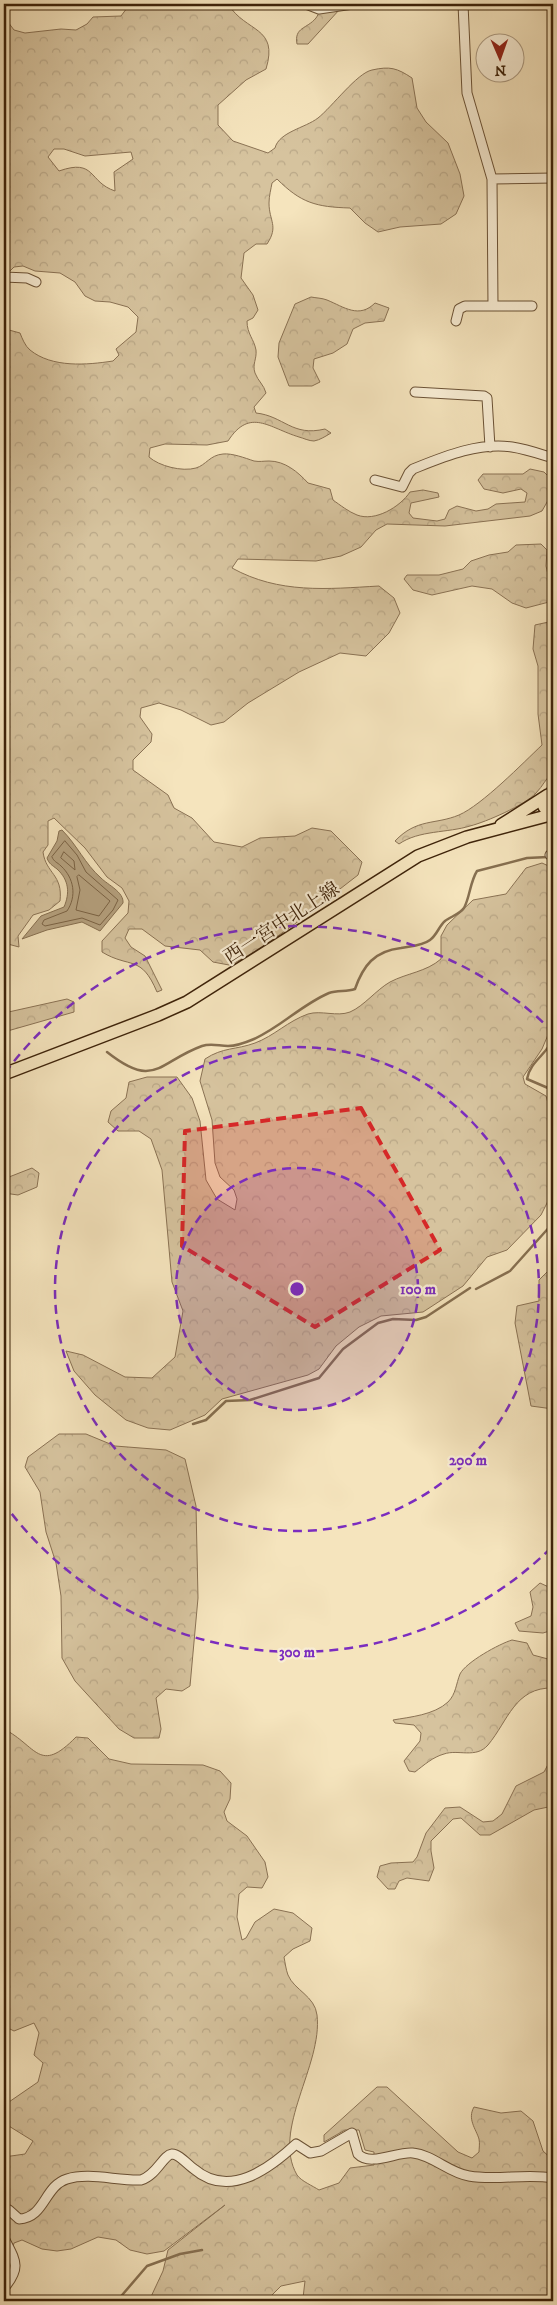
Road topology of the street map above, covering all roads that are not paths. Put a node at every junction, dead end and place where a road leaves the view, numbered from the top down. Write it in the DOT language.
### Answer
graph roads {
  1 [pos="306,4"];
  2 [pos="353,4"];
  3 [pos="463,4"];
  4 [pos="553,178"];
  5 [pos="492,179"];
  6 [pos="4,278"];
  7 [pos="36,282"];
  8 [pos="493,306"];
  9 [pos="532,306"];
  10 [pos="456,321"];
  11 [pos="415,392"];
  12 [pos="490,446"];
  13 [pos="553,458"];
  14 [pos="375,480"];
  15 [pos="551,793"];
  16 [pos="552,814"];
  17 [pos="495,829"];
  18 [pos="4,1074"];
  19 [pos="553,2178"];
  20 [pos="4,2210"];
  21 [pos="4,2238"];
  22 [pos="4,2288"];
  1 -- 2 [label="street"];
  3 -- 5 [label="street"];
  4 -- 5 [label="street"];
  5 -- 8 [label="street"];
  6 -- 7 [label="street"];
  8 -- 9 [label="street"];
  8 -- 10 [label="street"];
  11 -- 12 [label="street"];
  12 -- 13 [label="street"];
  12 -- 14 [label="street"];
  15 -- 16 [label="main road, 西一宮中北上線"];
  15 -- 17 [label="main road"];
  16 -- 17 [label="main road, 西一宮中北上線"];
  17 -- 18 [label="main road, 西一宮中北上線"];
  19 -- 20 [label="street"];
  21 -- 22 [label="street"];
}
